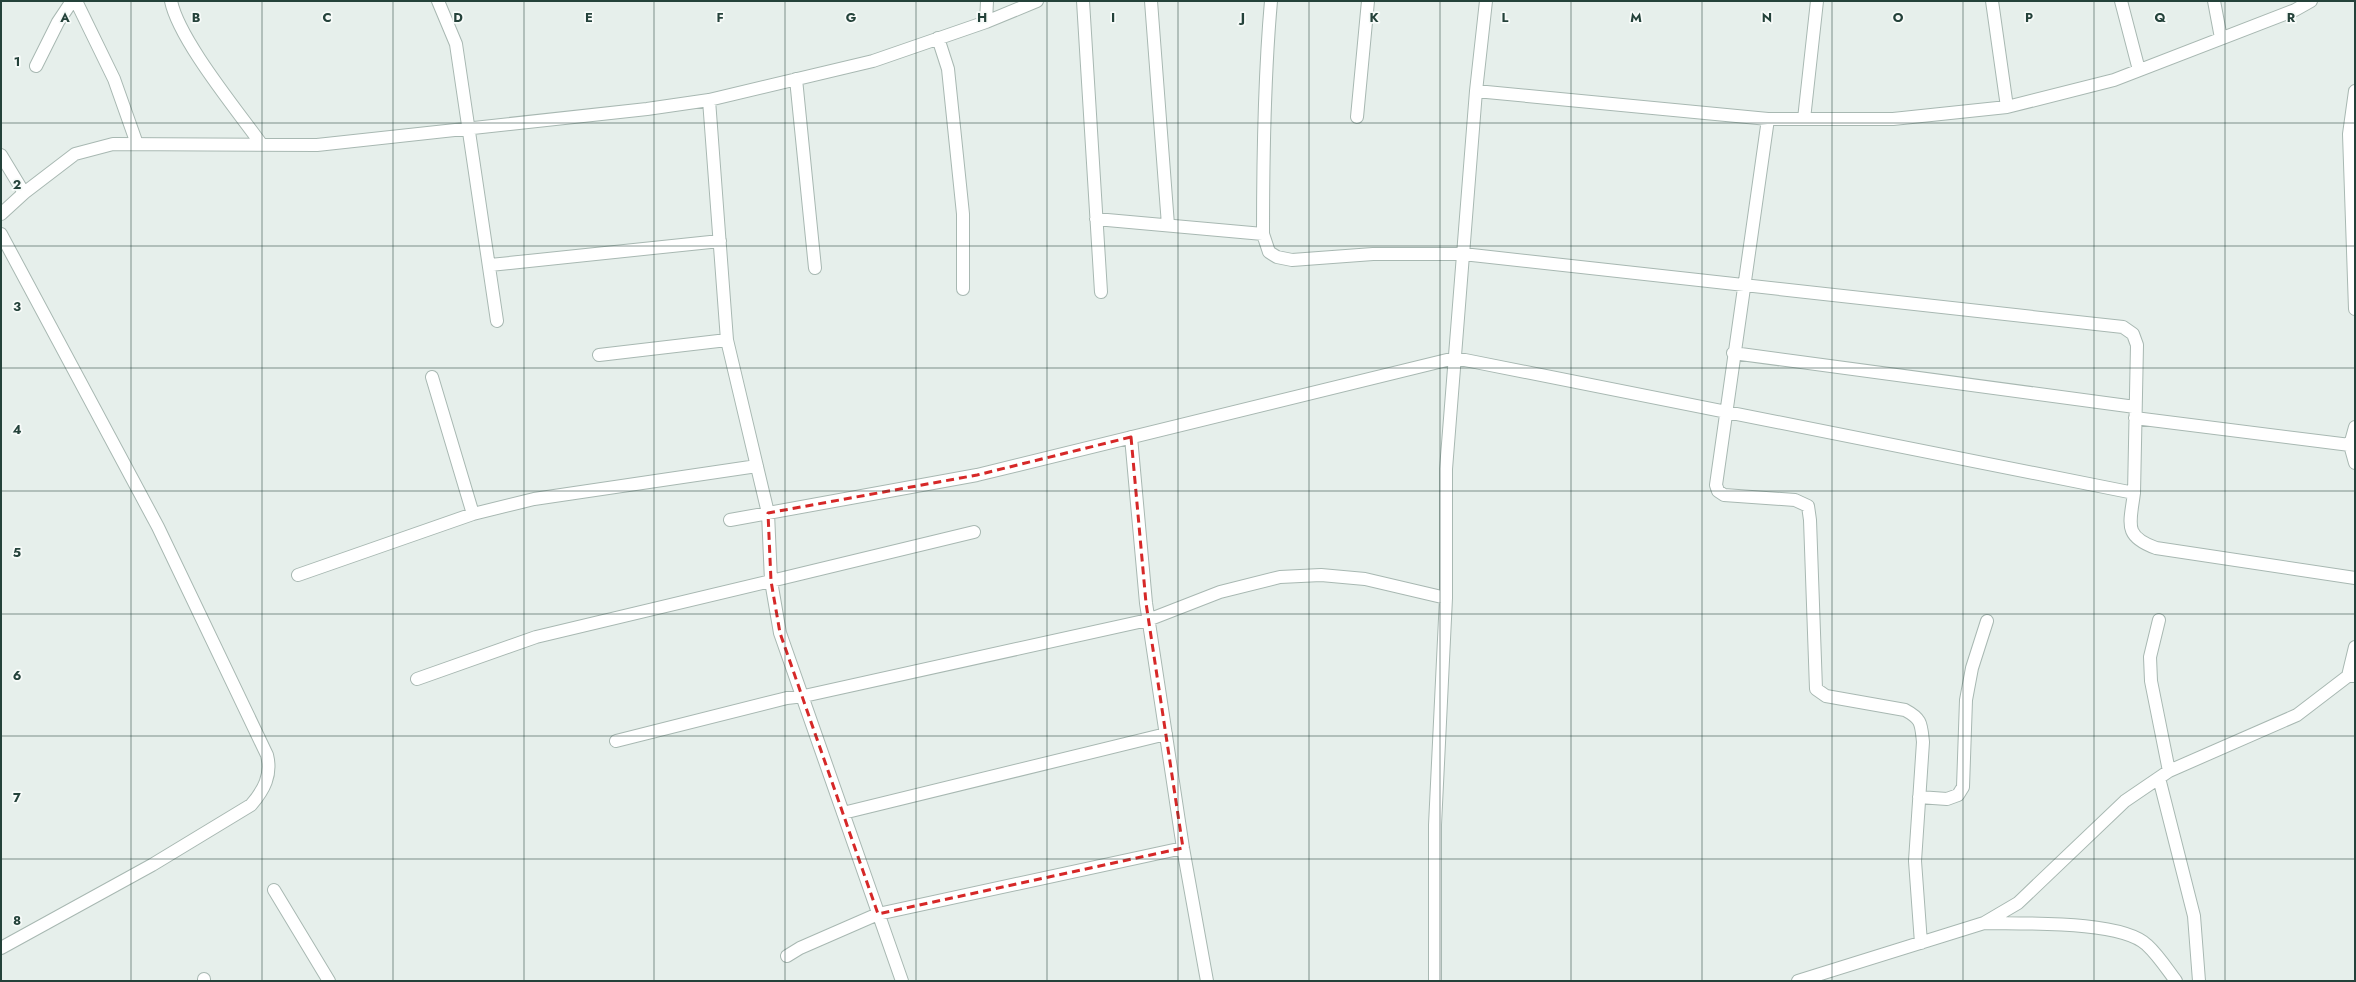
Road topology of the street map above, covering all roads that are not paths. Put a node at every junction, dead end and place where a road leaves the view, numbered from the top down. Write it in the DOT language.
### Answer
graph roads {
  1 [pos="72,1"];
  2 [pos="76,1"];
  3 [pos="171,1"];
  4 [pos="438,1"];
  5 [pos="986,1"];
  6 [pos="1037,1"];
  7 [pos="1082,1"];
  8 [pos="1151,1"];
  9 [pos="1271,1"];
  10 [pos="1368,1"];
  11 [pos="1486,1"];
  12 [pos="1817,1"];
  13 [pos="1992,1"];
  14 [pos="2121,1"];
  15 [pos="2214,1"];
  16 [pos="2311,1"];
  17 [pos="986,22"];
  18 [pos="938,38"];
  19 [pos="2221,38"];
  20 [pos="36,66"];
  21 [pos="2139,70"];
  22 [pos="796,79"];
  23 [pos="1476,91"];
  24 [pos="2355,91"];
  25 [pos="709,100"];
  26 [pos="2007,107"];
  27 [pos="1357,117"];
  28 [pos="1768,119"];
  29 [pos="1804,119"];
  30 [pos="468,129"];
  31 [pos="137,144"];
  32 [pos="262,145"];
  33 [pos="1,155"];
  34 [pos="24,193"];
  35 [pos="1,214"];
  36 [pos="1096,219"];
  37 [pos="1168,225"];
  38 [pos="1,234"];
  39 [pos="1263,234"];
  40 [pos="720,241"];
  41 [pos="1463,254"];
  42 [pos="490,265"];
  43 [pos="815,268"];
  44 [pos="1743,286"];
  45 [pos="963,290"];
  46 [pos="1101,292"];
  47 [pos="2355,309"];
  48 [pos="497,321"];
  49 [pos="727,340"];
  50 [pos="1733,353"];
  51 [pos="599,355"];
  52 [pos="1455,358"];
  53 [pos="432,377"];
  54 [pos="1725,411"];
  55 [pos="2135,413"];
  56 [pos="2355,427"];
  57 [pos="1131,437"];
  58 [pos="2350,445"];
  59 [pos="2355,464"];
  60 [pos="757,466"];
  61 [pos="2134,493"];
  62 [pos="768,513"];
  63 [pos="473,514"];
  64 [pos="730,520"];
  65 [pos="974,532"];
  66 [pos="298,575"];
  67 [pos="2355,578"];
  68 [pos="771,581"];
  69 [pos="1446,598"];
  70 [pos="1148,620"];
  71 [pos="2159,620"];
  72 [pos="1987,621"];
  73 [pos="2355,647"];
  74 [pos="2351,676"];
  75 [pos="417,679"];
  76 [pos="802,695"];
  77 [pos="1166,734"];
  78 [pos="616,741"];
  79 [pos="2169,771"];
  80 [pos="2159,778"];
  81 [pos="1919,796"];
  82 [pos="843,813"];
  83 [pos="1183,848"];
  84 [pos="274,890"];
  85 [pos="878,914"];
  86 [pos="1984,923"];
  87 [pos="1921,943"];
  88 [pos="1,948"];
  89 [pos="787,956"];
  90 [pos="329,981"];
  91 [pos="902,981"];
  92 [pos="1207,981"];
  93 [pos="1435,981"];
  94 [pos="1798,981"];
  95 [pos="2176,981"];
  96 [pos="2199,981"];
  1 -- 20 [label="street"];
  2 -- 31 [label="street"];
  3 -- 32 [label="street"];
  4 -- 30 [label="street"];
  5 -- 17 [label="street"];
  6 -- 17 [label="street"];
  7 -- 36 [label="street"];
  8 -- 37 [label="street"];
  9 -- 39 [label="street"];
  10 -- 27 [label="street"];
  11 -- 23 [label="street"];
  12 -- 29 [label="street"];
  13 -- 26 [label="street"];
  14 -- 21 [label="street"];
  15 -- 19 [label="street"];
  16 -- 19 [label="street"];
  17 -- 18 [label="street"];
  18 -- 22 [label="street"];
  18 -- 45 [label="street"];
  19 -- 21 [label="street"];
  21 -- 26 [label="street"];
  22 -- 25 [label="street"];
  22 -- 43 [label="street"];
  23 -- 28 [label="street"];
  23 -- 41 [label="street"];
  24 -- 47 [label="street"];
  25 -- 30 [label="street"];
  25 -- 40 [label="street"];
  26 -- 29 [label="street"];
  28 -- 29 [label="street"];
  28 -- 44 [label="street"];
  30 -- 32 [label="street"];
  30 -- 42 [label="street"];
  31 -- 32 [label="street"];
  31 -- 34 [label="street"];
  33 -- 34 [label="street"];
  34 -- 35 [label="street"];
  36 -- 37 [label="street"];
  36 -- 46 [label="street"];
  37 -- 39 [label="street"];
  38 -- 88 [label="street"];
  39 -- 41 [label="street"];
  40 -- 42 [label="street"];
  40 -- 49 [label="street"];
  41 -- 44 [label="street"];
  41 -- 52 [label="street"];
  42 -- 48 [label="street"];
  44 -- 50 [label="street"];
  44 -- 55 [label="street"];
  49 -- 51 [label="street"];
  49 -- 60 [label="street"];
  50 -- 54 [label="street"];
  50 -- 55 [label="street"];
  52 -- 54 [label="street"];
  52 -- 57 [label="street"];
  52 -- 69 [label="street"];
  53 -- 63 [label="street"];
  54 -- 61 [label="street"];
  54 -- 81 [label="street"];
  55 -- 58 [label="street"];
  55 -- 61 [label="street"];
  56 -- 58 [label="street"];
  57 -- 62 [label="street"];
  57 -- 70 [label="street"];
  58 -- 59 [label="street"];
  60 -- 62 [label="street"];
  60 -- 63 [label="street"];
  61 -- 67 [label="street"];
  62 -- 64 [label="street"];
  62 -- 68 [label="street"];
  63 -- 66 [label="street"];
  65 -- 68 [label="street"];
  68 -- 75 [label="street"];
  68 -- 76 [label="street"];
  69 -- 70 [label="street"];
  69 -- 93 [label="street"];
  70 -- 76 [label="street"];
  70 -- 77 [label="street"];
  71 -- 79 [label="street"];
  72 -- 81 [label="street"];
  73 -- 74 [label="street"];
  74 -- 79 [label="street"];
  76 -- 78 [label="street"];
  76 -- 82 [label="street"];
  77 -- 82 [label="street"];
  77 -- 83 [label="street"];
  79 -- 80 [label="street"];
  80 -- 86 [label="street"];
  80 -- 96 [label="street"];
  81 -- 87 [label="street"];
  82 -- 85 [label="street"];
  83 -- 85 [label="street"];
  83 -- 92 [label="street"];
  84 -- 90 [label="street"];
  85 -- 89 [label="street"];
  85 -- 91 [label="street"];
  86 -- 87 [label="street"];
  86 -- 95 [label="street"];
  87 -- 94 [label="street"];
}
